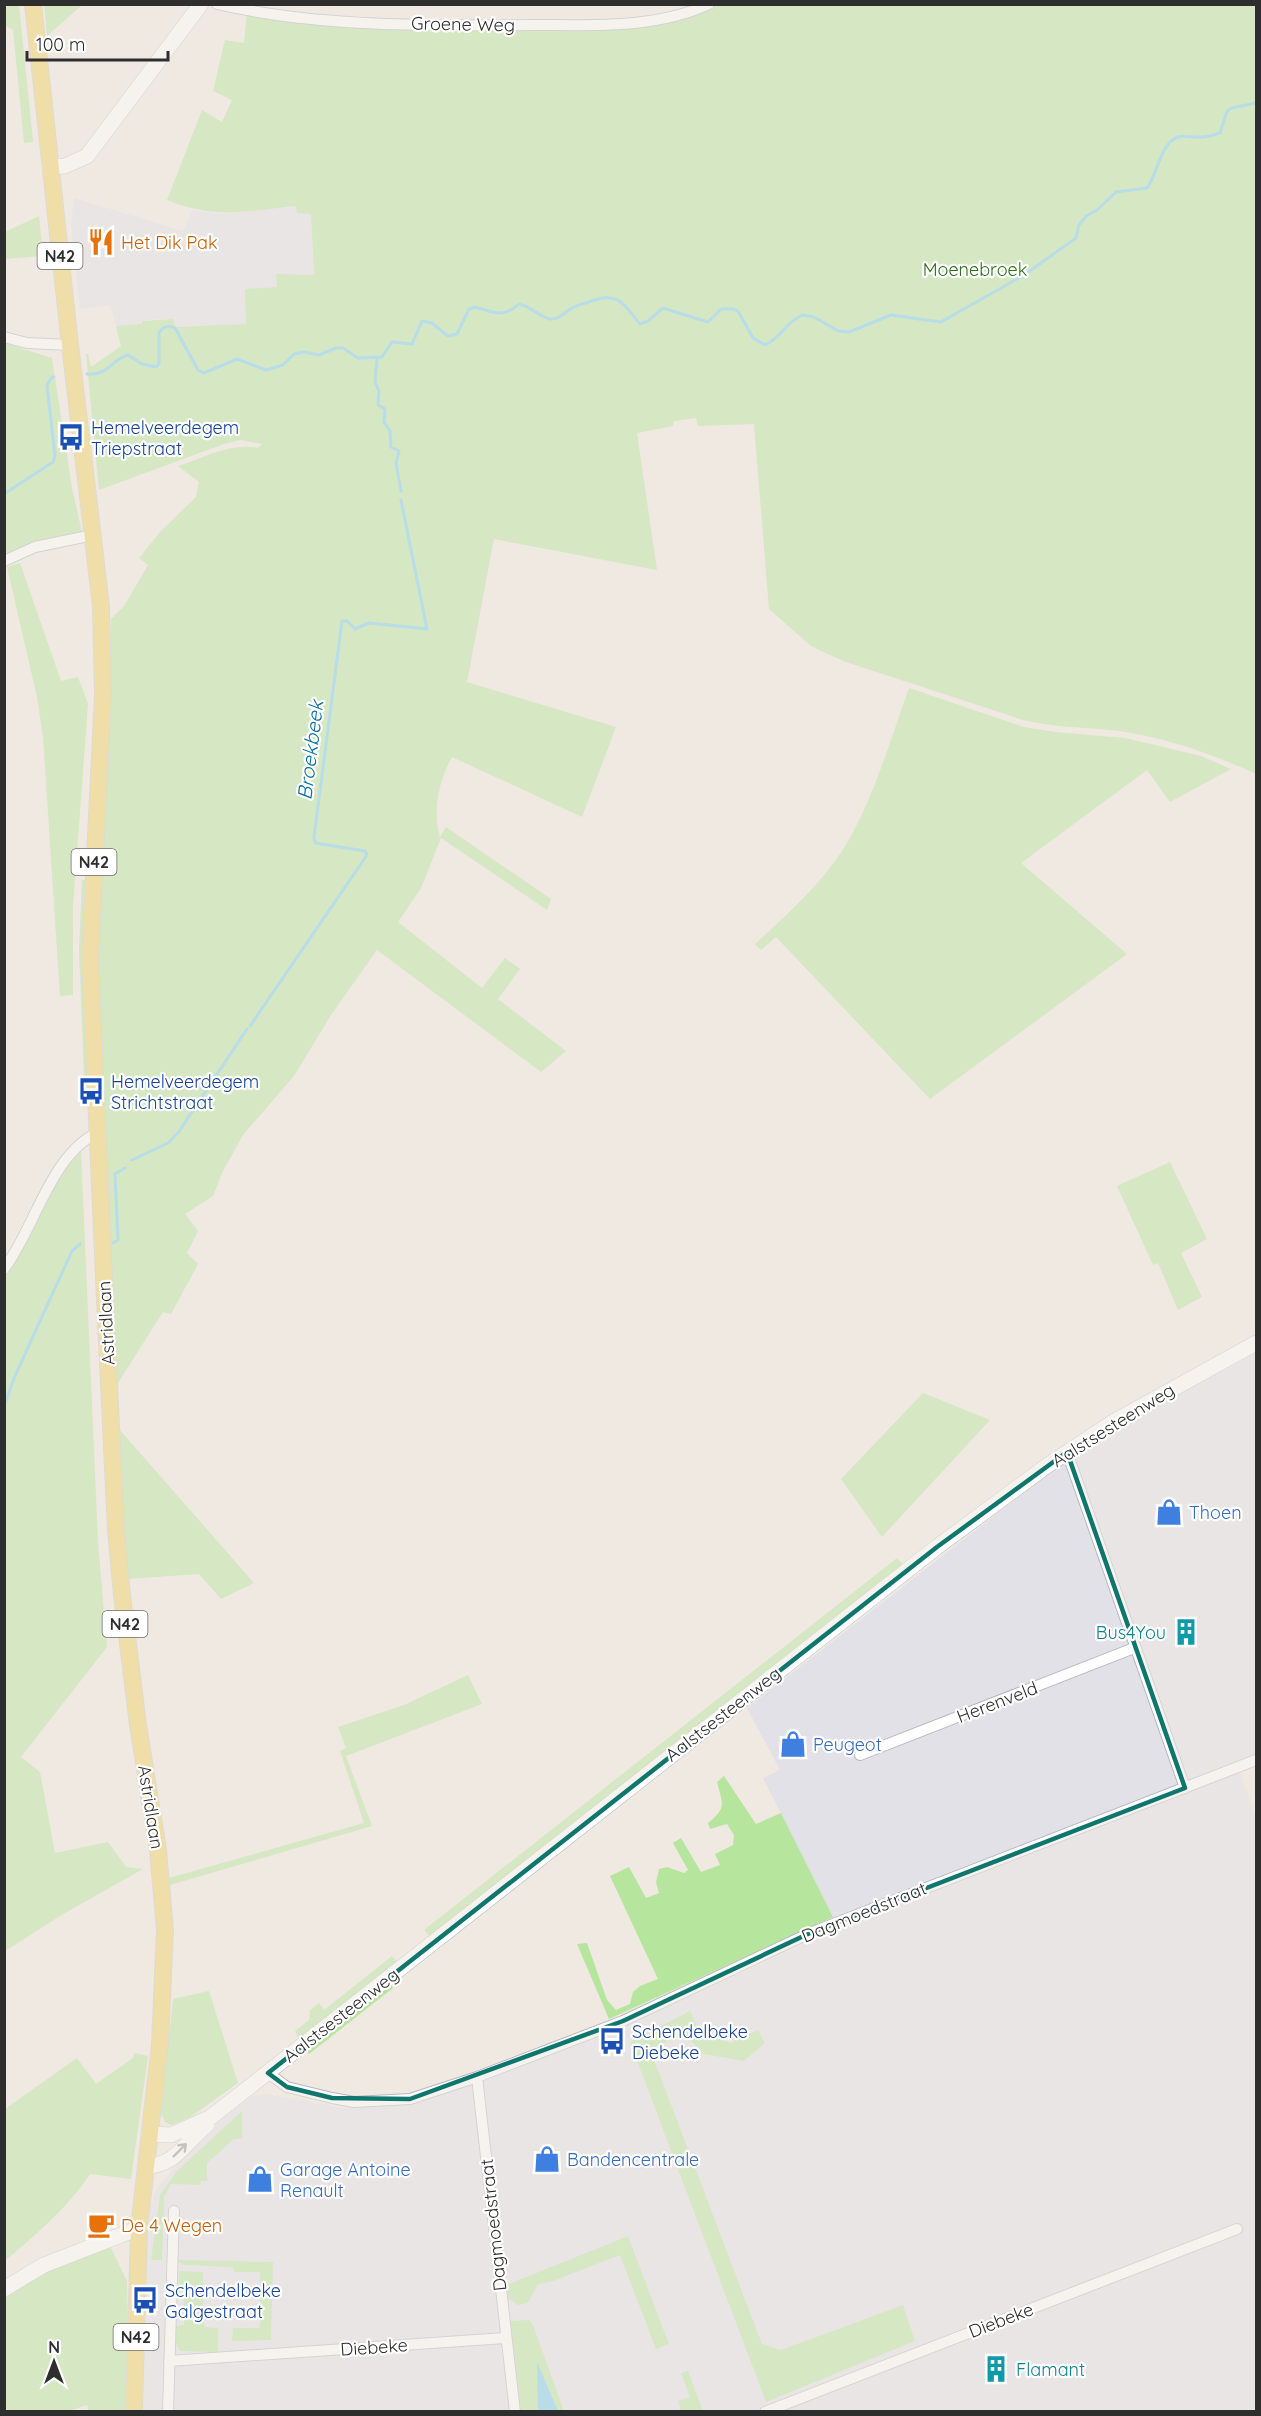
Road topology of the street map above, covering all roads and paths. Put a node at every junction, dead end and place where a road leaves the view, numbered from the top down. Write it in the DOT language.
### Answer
graph roads {
  1 [pos="33,4"];
  2 [pos="201,4"];
  3 [pos="217,4"];
  4 [pos="709,4"];
  5 [pos="50,167"];
  6 [pos="4,337"];
  7 [pos="70,345"];
  8 [pos="92,529"];
  9 [pos="4,561"];
  10 [pos="99,1131"];
  11 [pos="4,1269"];
  12 [pos="1257,1343"];
  13 [pos="1067,1452"];
  14 [pos="1134,1648"];
  15 [pos="860,1755"];
  16 [pos="1257,1760"];
  17 [pos="1185,1788"];
  18 [pos="268,2073"];
  19 [pos="477,2077"];
  20 [pos="212,2117"];
  21 [pos="149,2134"];
  22 [pos="146,2166"];
  23 [pos="174,2211"];
  24 [pos="139,2228"];
  25 [pos="1238,2229"];
  26 [pos="4,2289"];
  27 [pos="505,2338"];
  28 [pos="169,2361"];
  29 [pos="134,2412"];
  30 [pos="168,2412"];
  31 [pos="515,2412"];
  32 [pos="765,2412"];
  1 -- 5 [label="main road, N42"];
  2 -- 5 [label="main road"];
  3 -- 4 [label="street, Groene Weg"];
  5 -- 7 [label="main road, N42"];
  6 -- 7 [label="street"];
  7 -- 8 [label="main road, N42"];
  8 -- 9 [label="street"];
  8 -- 10 [label="main road, N42"];
  10 -- 11 [label="street"];
  10 -- 21 [label="main road, Astridlaan / N42"];
  12 -- 13 [label="main road, Aalstsesteenweg"];
  13 -- 14 [label="street"];
  13 -- 18 [label="main road, Aalstsesteenweg"];
  14 -- 15 [label="street, Herenveld"];
  14 -- 17 [label="street"];
  16 -- 17 [label="street, Dagmoedstraat"];
  17 -- 19 [label="street, Dagmoedstraat"];
  18 -- 19 [label="street, Dagmoedstraat"];
  18 -- 20 [label="main road, Aalstsesteenweg"];
  19 -- 27 [label="street, Dagmoedstraat"];
  20 -- 21 [label="main road, Aalstsesteenweg"];
  22 -- 20 [label="main road, Aalstsesteenweg, one-way"];
  21 -- 22 [label="main road, Astridlaan / N42"];
  22 -- 24 [label="main road, Astridlaan / N42"];
  23 -- 28 [label="street"];
  24 -- 26 [label="main road"];
  24 -- 29 [label="main road, Astridlaan / N42"];
  25 -- 32 [label="street, Diebeke"];
  27 -- 28 [label="street, Diebeke"];
  27 -- 31 [label="street"];
  28 -- 30 [label="street"];
}
